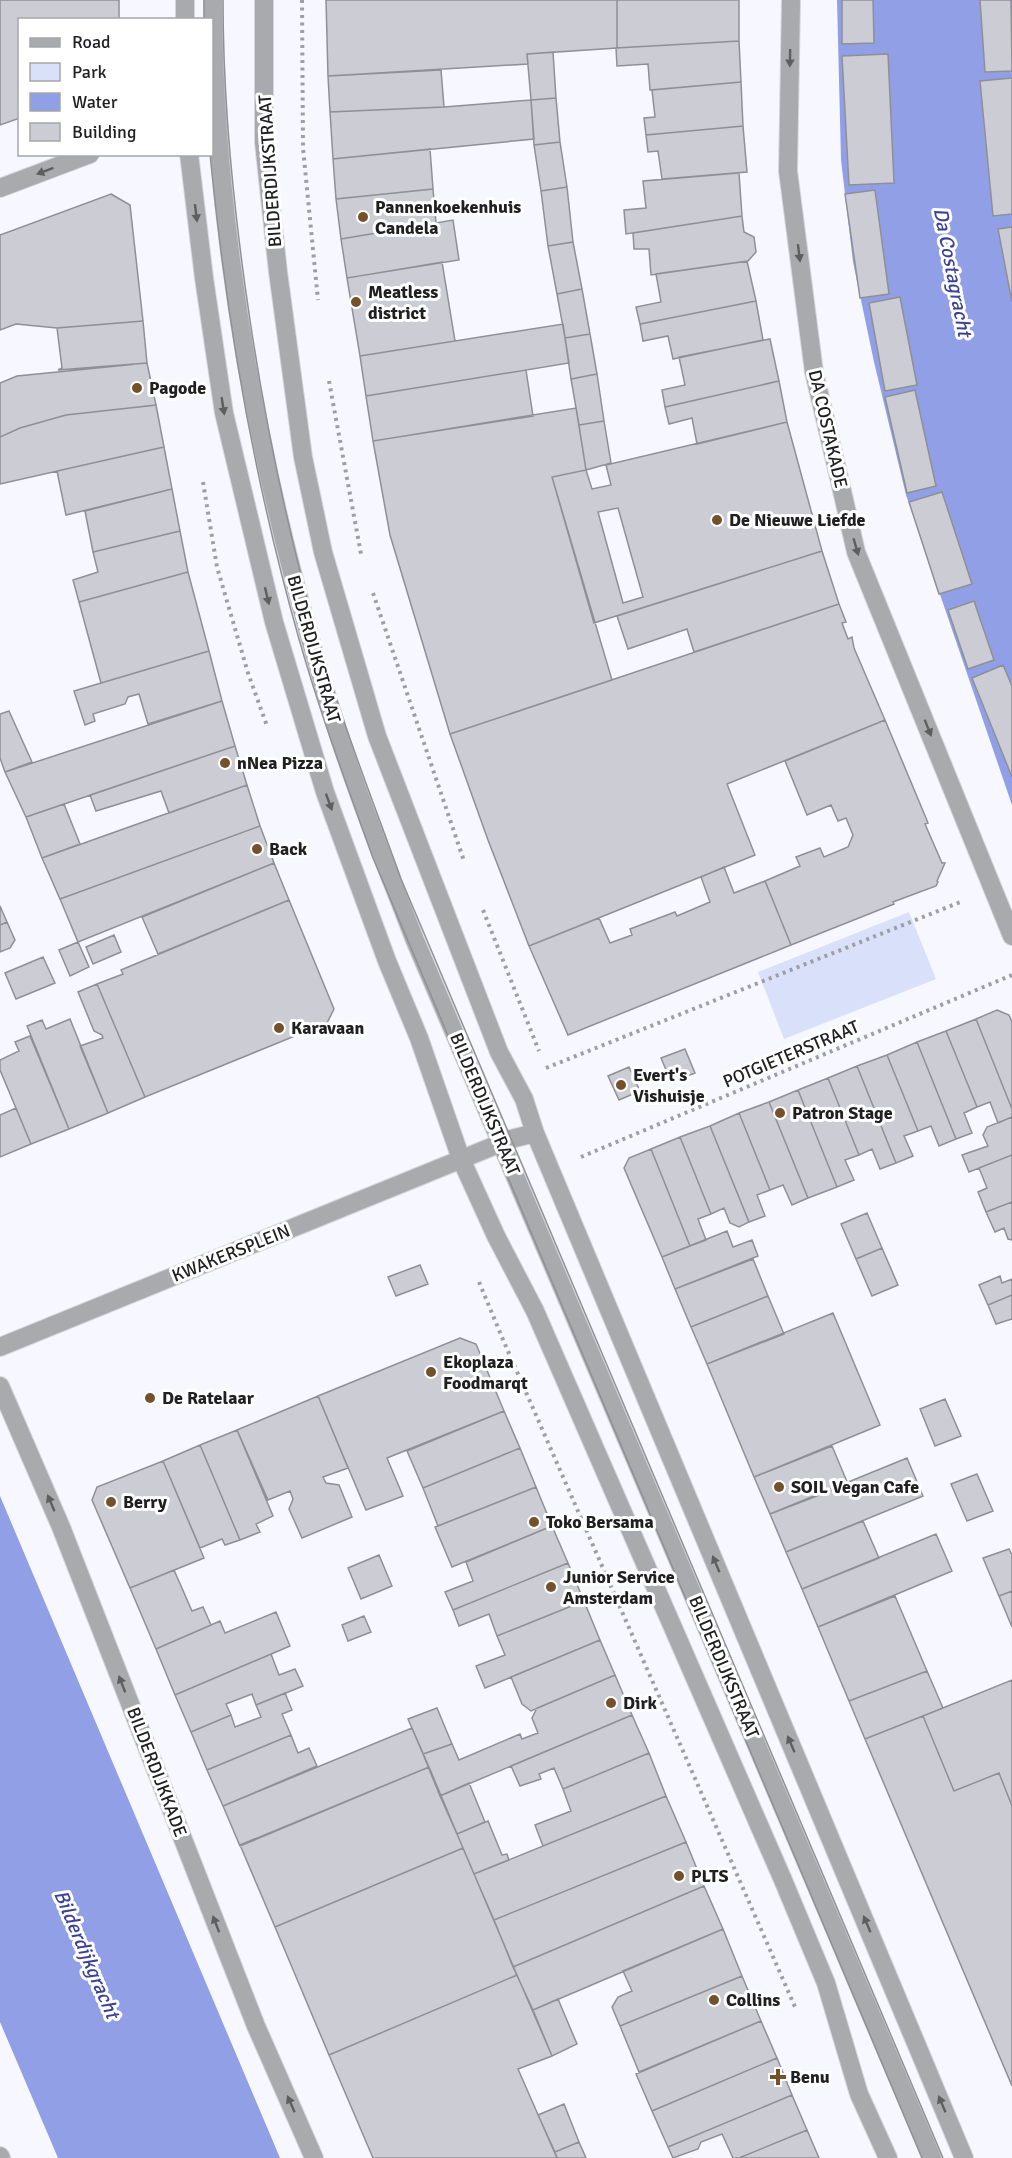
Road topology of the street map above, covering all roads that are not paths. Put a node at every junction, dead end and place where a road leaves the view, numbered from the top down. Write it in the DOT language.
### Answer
graph roads {
  1 [pos="185,0"];
  2 [pos="213,0"];
  3 [pos="264,0"];
  4 [pos="790,0"];
  5 [pos="185,18"];
  6 [pos="85,156"];
  7 [pos="189,156"];
  8 [pos="0,188"];
  9 [pos="1012,936"];
  10 [pos="535,1133"];
  11 [pos="502,1143"];
  12 [pos="461,1159"];
  13 [pos="0,1347"];
  14 [pos="0,1386"];
  15 [pos="314,2158"];
  16 [pos="888,2158"];
  17 [pos="932,2158"];
  18 [pos="964,2158"];
  1 -- 5 [label="street"];
  2 -- 11 [label="street, BILDERDIJKSTRAAT"];
  3 -- 10 [label="street, BILDERDIJKSTRAAT"];
  4 -- 9 [label="street, DA COSTAKADE, one-way"];
  6 -- 8 [label="street, one-way"];
  7 -- 12 [label="street, BILDERDIJKSTRAAT, one-way"];
  10 -- 11 [label="street, KWAKERSPLEIN"];
  18 -- 10 [label="street, BILDERDIJKSTRAAT, one-way"];
  11 -- 12 [label="street, KWAKERSPLEIN"];
  11 -- 17 [label="street, BILDERDIJKSTRAAT"];
  12 -- 13 [label="street, KWAKERSPLEIN"];
  12 -- 16 [label="street, BILDERDIJKSTRAAT"];
  15 -- 14 [label="street, BILDERDIJKKADE, one-way"];
}
